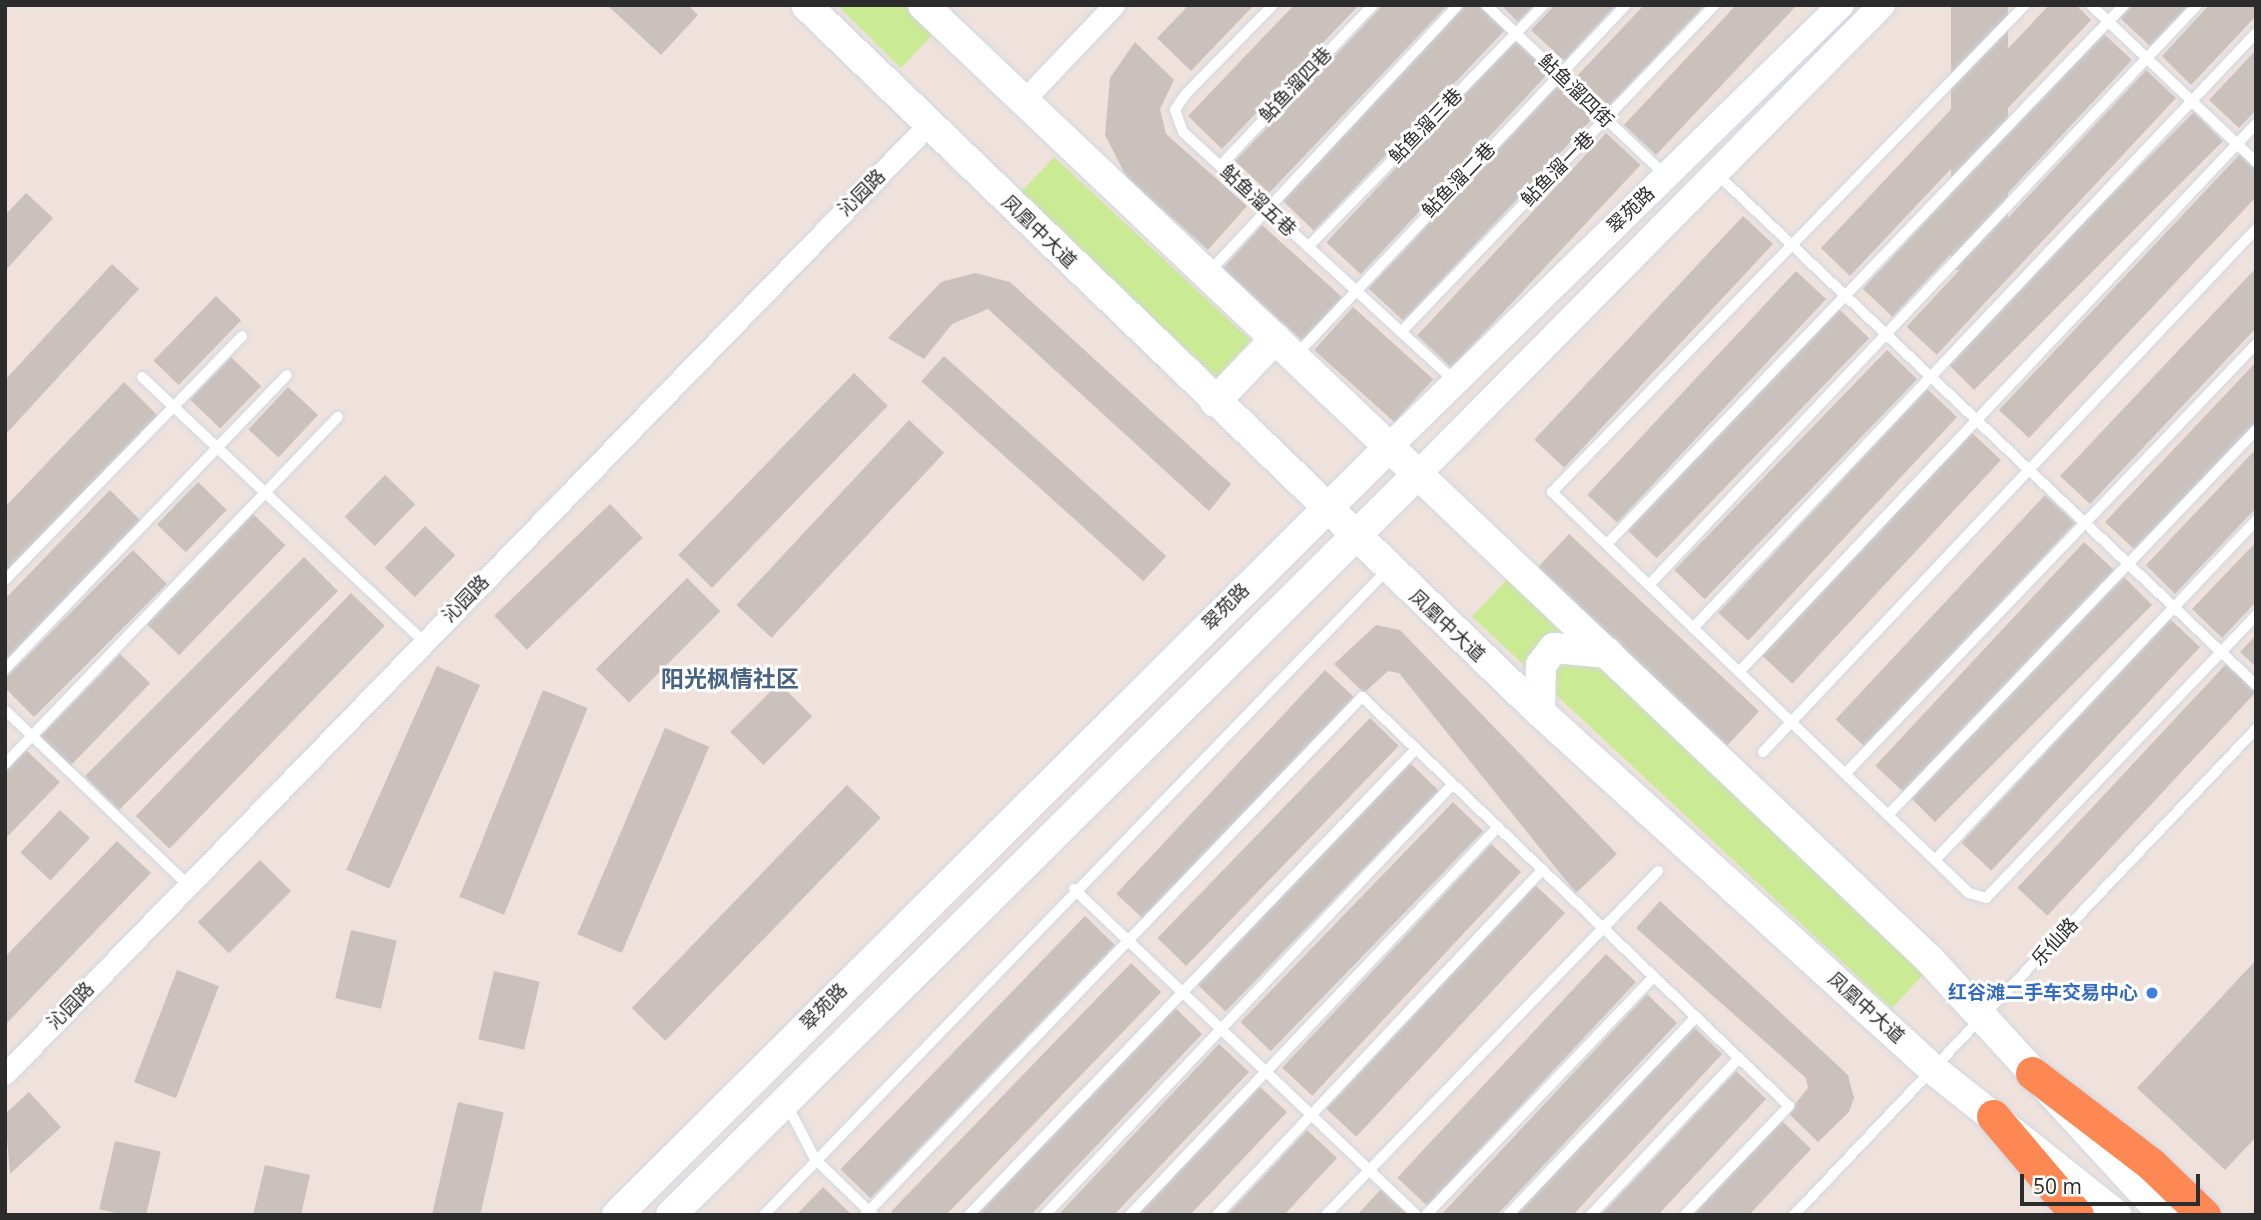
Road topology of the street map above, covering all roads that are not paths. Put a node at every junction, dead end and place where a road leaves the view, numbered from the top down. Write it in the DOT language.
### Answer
graph roads {
  1 [pos="806,5"];
  2 [pos="923,5"];
  3 [pos="1114,5"];
  4 [pos="1273,5"];
  5 [pos="1373,5"];
  6 [pos="1458,5"];
  7 [pos="1486,5"];
  8 [pos="1543,5"];
  9 [pos="1626,5"];
  10 [pos="1715,5"];
  11 [pos="1841,5"];
  12 [pos="1881,5"];
  13 [pos="2025,5"];
  14 [pos="2091,5"];
  15 [pos="2124,5"];
  16 [pos="2197,5"];
  17 [pos="2108,22"];
  18 [pos="1516,33"];
  19 [pos="2256,33"];
  20 [pos="2147,58"];
  21 [pos="1559,75"];
  22 [pos="2191,101"];
  23 [pos="1022,102"];
  24 [pos="1606,119"];
  25 [pos="2256,124"];
  26 [pos="928,125"];
  27 [pos="2237,144"];
  28 [pos="2256,162"];
  29 [pos="1220,166"];
  30 [pos="1717,174"];
  31 [pos="1666,176"];
  32 [pos="1265,208"];
  33 [pos="2256,229"];
  34 [pos="1791,244"];
  35 [pos="1308,247"];
  36 [pos="1207,274"];
  37 [pos="1354,289"];
  38 [pos="1846,295"];
  39 [pos="1401,332"];
  40 [pos="1887,334"];
  41 [pos="242,336"];
  42 [pos="2256,344"];
  43 [pos="1285,347"];
  44 [pos="287,375"];
  45 [pos="1931,376"];
  46 [pos="142,377"];
  47 [pos="1455,382"];
  48 [pos="1215,402"];
  49 [pos="173,407"];
  50 [pos="338,417"];
  51 [pos="1978,419"];
  52 [pos="2256,430"];
  53 [pos="1391,445"];
  54 [pos="217,448"];
  55 [pos="2028,467"];
  56 [pos="1419,473"];
  57 [pos="265,494"];
  58 [pos="1324,508"];
  59 [pos="2256,520"];
  60 [pos="2086,522"];
  61 [pos="1352,536"];
  62 [pos="1607,544"];
  63 [pos="2128,563"];
  64 [pos="1387,570"];
  65 [pos="5,580"];
  66 [pos="1649,585"];
  67 [pos="2174,607"];
  68 [pos="2256,615"];
  69 [pos="1693,628"];
  70 [pos="424,642"];
  71 [pos="2221,652"];
  72 [pos="1608,653"];
  73 [pos="5,669"];
  74 [pos="1739,672"];
  75 [pos="2256,685"];
  76 [pos="5,710"];
  77 [pos="1540,712"];
  78 [pos="1791,722"];
  79 [pos="2256,729"];
  80 [pos="32,736"];
  81 [pos="1416,749"];
  82 [pos="1763,752"];
  83 [pos="5,764"];
  84 [pos="1845,774"];
  85 [pos="1453,784"];
  86 [pos="1888,815"];
  87 [pos="1498,827"];
  88 [pos="1935,860"];
  89 [pos="1543,869"];
  90 [pos="1658,872"];
  91 [pos="188,886"];
  92 [pos="1074,889"];
  93 [pos="1604,928"];
  94 [pos="1128,941"];
  95 [pos="1654,976"];
  96 [pos="1182,992"];
  97 [pos="1696,1017"];
  98 [pos="1983,1018"];
  99 [pos="1221,1029"];
  100 [pos="1739,1058"];
  101 [pos="1934,1070"];
  102 [pos="1265,1072"];
  103 [pos="2032,1073"];
  104 [pos="5,1074"];
  105 [pos="785,1101"];
  106 [pos="1311,1115"];
  107 [pos="1993,1116"];
  108 [pos="815,1159"];
  109 [pos="1369,1171"];
  110 [pos="869,1213"];
  111 [pos="617,1215"];
  112 [pos="671,1215"];
  113 [pos="764,1215"];
  114 [pos="969,1215"];
  115 [pos="1045,1215"];
  116 [pos="1130,1215"];
  117 [pos="1217,1215"];
  118 [pos="1326,1215"];
  119 [pos="1416,1215"];
  120 [pos="1426,1215"];
  121 [pos="1508,1215"];
  122 [pos="1591,1215"];
  123 [pos="1685,1215"];
  124 [pos="1794,1215"];
  125 [pos="2077,1215"];
  126 [pos="2116,1215"];
  127 [pos="2164,1215"];
  128 [pos="2203,1215"];
  1 -- 26 [label="main road, 凤凰中大道"];
  2 -- 23 [label="main road"];
  3 -- 23 [label="street"];
  4 -- 29 [label="lane, 鲇鱼溜五巷"];
  5 -- 29 [label="lane, 鲇鱼溜四巷"];
  6 -- 32 [label="lane"];
  7 -- 18 [label="lane, 鲇鱼溜四街"];
  8 -- 18 [label="lane, 鲇鱼溜三巷"];
  9 -- 21 [label="lane, 鲇鱼溜二巷"];
  10 -- 24 [label="lane, 鲇鱼溜一巷"];
  11 -- 31 [label="street, 翠苑路"];
  12 -- 30 [label="street, 翠苑路"];
  13 -- 34 [label="lane"];
  14 -- 17 [label="lane"];
  15 -- 17 [label="lane"];
  16 -- 20 [label="lane"];
  17 -- 20 [label="lane"];
  17 -- 38 [label="lane"];
  18 -- 21 [label="lane, 鲇鱼溜四街"];
  18 -- 35 [label="lane, 鲇鱼溜三巷"];
  19 -- 22 [label="lane"];
  20 -- 22 [label="lane"];
  20 -- 40 [label="lane"];
  21 -- 24 [label="lane, 鲇鱼溜四街"];
  21 -- 37 [label="lane, 鲇鱼溜二巷"];
  22 -- 27 [label="lane"];
  22 -- 45 [label="lane"];
  23 -- 36 [label="main road"];
  24 -- 31 [label="lane, 鲇鱼溜四街"];
  24 -- 39 [label="lane, 鲇鱼溜一巷"];
  25 -- 27 [label="lane"];
  26 -- 48 [label="main road, 凤凰中大道"];
  26 -- 70 [label="street, 沁园路"];
  27 -- 28 [label="lane"];
  27 -- 51 [label="lane"];
  29 -- 32 [label="lane, 鲇鱼溜五巷"];
  30 -- 34 [label="lane"];
  30 -- 56 [label="street, 翠苑路"];
  31 -- 47 [label="street, 翠苑路"];
  32 -- 35 [label="lane, 鲇鱼溜五巷"];
  32 -- 36 [label="lane"];
  33 -- 55 [label="lane"];
  34 -- 38 [label="lane"];
  34 -- 62 [label="lane"];
  35 -- 37 [label="lane, 鲇鱼溜五巷"];
  36 -- 43 [label="main road"];
  37 -- 39 [label="lane, 鲇鱼溜五巷"];
  37 -- 43 [label="lane, 鲇鱼溜二巷"];
  38 -- 40 [label="lane"];
  38 -- 62 [label="lane"];
  39 -- 47 [label="lane, 鲇鱼溜五巷"];
  40 -- 45 [label="lane"];
  40 -- 66 [label="lane"];
  41 -- 49 [label="lane"];
  42 -- 60 [label="lane"];
  43 -- 48 [label="main road"];
  43 -- 53 [label="main road"];
  44 -- 54 [label="lane"];
  45 -- 51 [label="lane"];
  45 -- 69 [label="lane"];
  46 -- 49 [label="lane"];
  47 -- 53 [label="street, 翠苑路"];
  48 -- 58 [label="main road, 凤凰中大道"];
  49 -- 54 [label="lane"];
  49 -- 65 [label="lane"];
  50 -- 57 [label="lane"];
  51 -- 55 [label="lane"];
  51 -- 74 [label="lane"];
  52 -- 63 [label="lane"];
  53 -- 56 [label="main road"];
  53 -- 58 [label="main road, 翠苑路"];
  54 -- 57 [label="lane"];
  54 -- 73 [label="lane"];
  55 -- 60 [label="lane"];
  55 -- 78 [label="lane"];
  56 -- 61 [label="main road, 翠苑路"];
  56 -- 72 [label="main road"];
  57 -- 70 [label="lane"];
  57 -- 80 [label="lane"];
  58 -- 61 [label="main road, 凤凰中大道"];
  58 -- 111 [label="main road, 翠苑路"];
  59 -- 67 [label="lane"];
  60 -- 63 [label="lane"];
  60 -- 84 [label="lane"];
  61 -- 64 [label="main road, 凤凰中大道"];
  61 -- 105 [label="main road, 翠苑路"];
  62 -- 66 [label="lane"];
  63 -- 67 [label="lane"];
  63 -- 86 [label="lane"];
  64 -- 77 [label="main road, 凤凰中大道"];
  64 -- 92 [label="lane"];
  66 -- 69 [label="lane"];
  67 -- 71 [label="lane"];
  67 -- 88 [label="lane"];
  68 -- 71 [label="lane"];
  69 -- 74 [label="lane"];
  70 -- 91 [label="street, 沁园路"];
  71 -- 75 [label="lane"];
  71 -- 88 [label="lane"];
  72 -- 77 [label="main road"];
  72 -- 98 [label="main road"];
  74 -- 78 [label="lane"];
  76 -- 80 [label="lane"];
  77 -- 101 [label="main road, 凤凰中大道"];
  78 -- 82 [label="lane"];
  78 -- 84 [label="lane"];
  79 -- 98 [label="lane, 乐仙路"];
  80 -- 83 [label="lane"];
  80 -- 91 [label="lane"];
  81 -- 85 [label="lane"];
  81 -- 94 [label="lane"];
  81 -- 96 [label="lane"];
  84 -- 86 [label="lane"];
  85 -- 87 [label="lane"];
  85 -- 99 [label="lane"];
  86 -- 88 [label="lane"];
  87 -- 89 [label="lane"];
  87 -- 102 [label="lane"];
  89 -- 93 [label="lane"];
  89 -- 106 [label="lane"];
  90 -- 93 [label="lane"];
  91 -- 104 [label="street, 沁园路"];
  92 -- 94 [label="lane"];
  92 -- 108 [label="lane"];
  93 -- 95 [label="lane"];
  93 -- 109 [label="lane"];
  94 -- 96 [label="lane"];
  94 -- 110 [label="lane"];
  95 -- 97 [label="lane"];
  95 -- 120 [label="lane"];
  96 -- 99 [label="lane"];
  96 -- 114 [label="lane"];
  97 -- 100 [label="lane"];
  97 -- 121 [label="lane"];
  98 -- 101 [label="lane, 乐仙路"];
  98 -- 103 [label="main road"];
  99 -- 102 [label="lane"];
  99 -- 115 [label="lane"];
  100 -- 122 [label="lane"];
  100 -- 123 [label="lane"];
  101 -- 107 [label="main road, 凤凰中大道"];
  101 -- 124 [label="lane, 乐仙路"];
  102 -- 106 [label="lane"];
  102 -- 116 [label="lane"];
  103 -- 127 [label="main road"];
  103 -- 128 [label="highway"];
  105 -- 108 [label="lane"];
  105 -- 112 [label="main road, 翠苑路"];
  106 -- 109 [label="lane"];
  106 -- 117 [label="lane"];
  107 -- 125 [label="highway"];
  107 -- 126 [label="main road, 凤凰中大道"];
  108 -- 110 [label="lane"];
  108 -- 113 [label="lane"];
  109 -- 118 [label="lane"];
  109 -- 119 [label="lane"];
}
